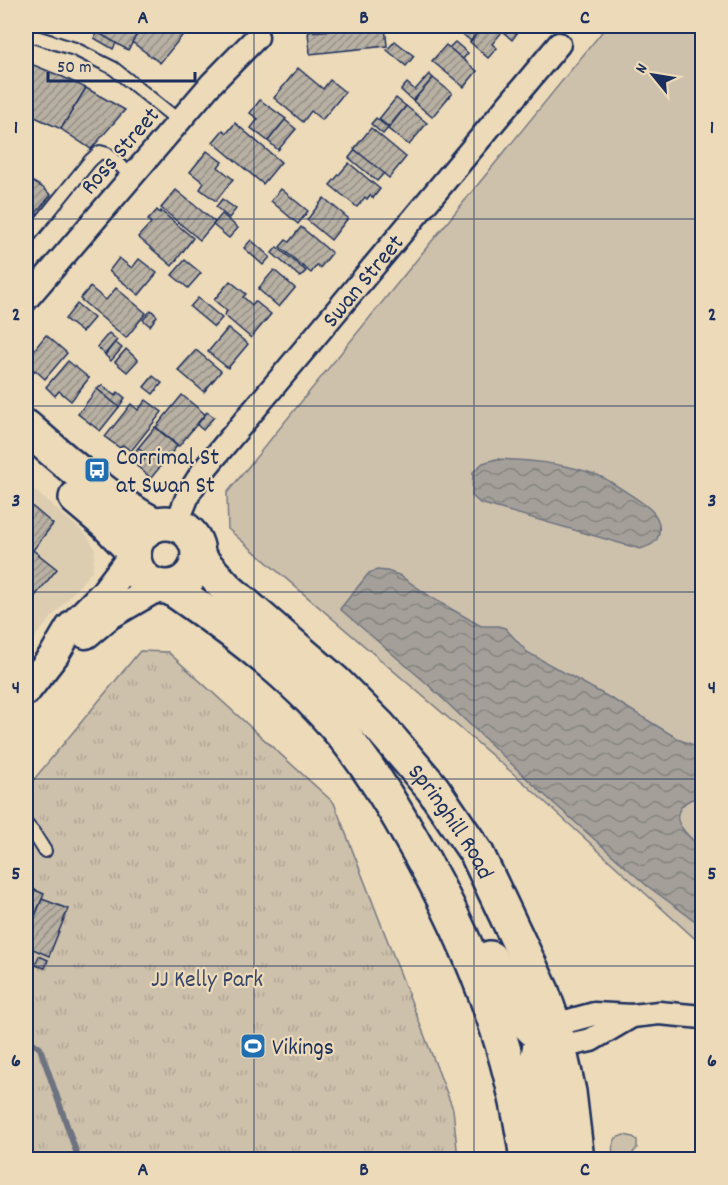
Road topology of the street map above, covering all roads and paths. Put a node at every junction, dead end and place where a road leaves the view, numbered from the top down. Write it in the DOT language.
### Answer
graph roads {
  1 [pos="261,31"];
  2 [pos="26,34"];
  3 [pos="559,44"];
  4 [pos="179,121"];
  5 [pos="132,176"];
  6 [pos="26,240"];
  7 [pos="26,300"];
  8 [pos="26,428"];
  9 [pos="26,455"];
  10 [pos="165,525"];
  11 [pos="133,554"];
  12 [pos="198,557"];
  13 [pos="164,587"];
  14 [pos="54,655"];
  15 [pos="26,691"];
  16 [pos="26,824"];
  17 [pos="45,851"];
  18 [pos="425,862"];
  19 [pos="702,1017"];
  20 [pos="553,1037"];
  21 [pos="527,1160"];
  22 [pos="549,1160"];
  23 [pos="577,1160"];
  1 -- 4 [label="street, Ross Street"];
  2 -- 4 [label="lane"];
  3 -- 10 [label="street, Swan Street"];
  4 -- 5 [label="street, Ross Street"];
  5 -- 6 [label="lane"];
  5 -- 7 [label="street, Ross Street"];
  8 -- 10 [label="main road"];
  9 -- 11 [label="main road"];
  10 -- 11 [label="main road"];
  10 -- 12 [label="main road"];
  11 -- 13 [label="main road"];
  11 -- 14 [label="street"];
  12 -- 13 [label="main road"];
  12 -- 20 [label="main road, Springhill Road"];
  13 -- 14 [label="street"];
  13 -- 18 [label="main road, Springhill Road"];
  14 -- 15 [label="street"];
  16 -- 17 [label="lane"];
  18 -- 20 [label="main road"];
  18 -- 21 [label="main road, Springhill Road"];
  19 -- 20 [label="street"];
  20 -- 22 [label="main road"];
  20 -- 23 [label="main road, Springhill Road"];
}
